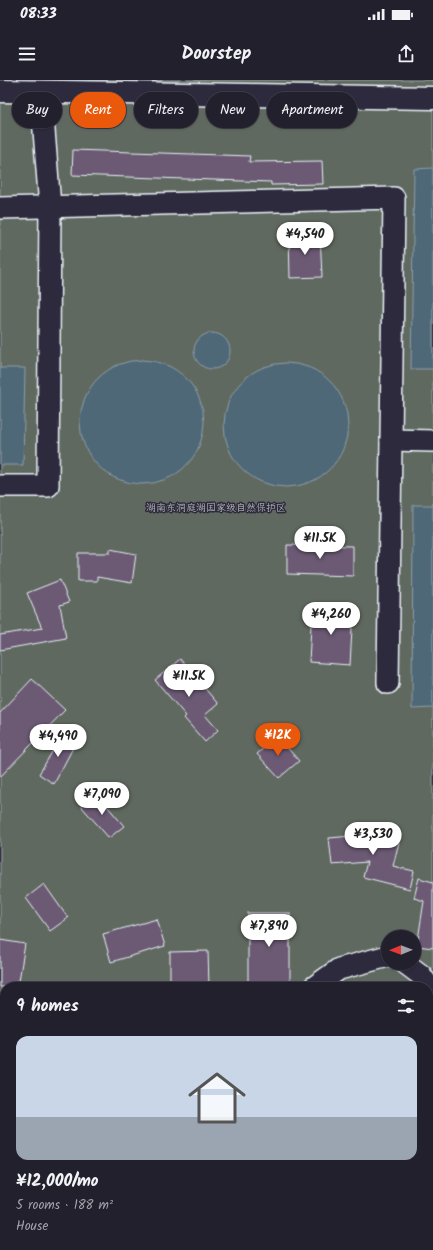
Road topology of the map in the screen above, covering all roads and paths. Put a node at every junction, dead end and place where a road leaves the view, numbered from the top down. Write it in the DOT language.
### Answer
graph roads {
  1 [pos="0,91"];
  2 [pos="41,92"];
  3 [pos="62,92"];
  4 [pos="433,98"];
  5 [pos="44,128"];
  6 [pos="50,207"];
  7 [pos="0,208"];
  8 [pos="391,440"];
  9 [pos="433,441"];
  10 [pos="0,486"];
  11 [pos="388,683"];
  12 [pos="381,958"];
  13 [pos="414,970"];
  14 [pos="321,982"];
  15 [pos="425,982"];
  1 -- 2 [label="main road"];
  3 -- 4 [label="main road"];
  5 -- 6 [label="street"];
  6 -- 7 [label="street"];
  6 -- 8 [label="street"];
  6 -- 10 [label="street"];
  8 -- 9 [label="street"];
  8 -- 11 [label="street"];
  12 -- 14 [label="street"];
  13 -- 15 [label="street"];
}
